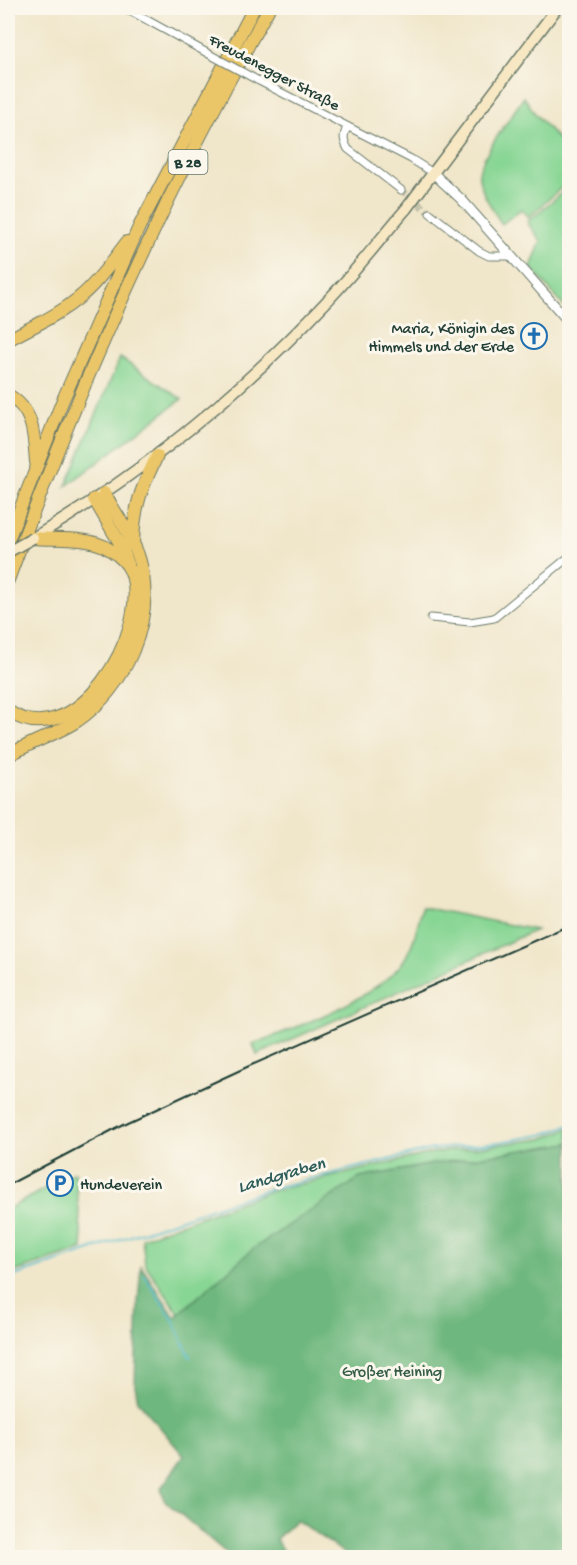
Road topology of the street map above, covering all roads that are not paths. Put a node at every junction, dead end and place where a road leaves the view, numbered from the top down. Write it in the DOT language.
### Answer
graph roads {
  1 [pos="125,8"];
  2 [pos="254,8"];
  3 [pos="269,8"];
  4 [pos="557,8"];
  5 [pos="347,127"];
  6 [pos="433,173"];
  7 [pos="401,190"];
  8 [pos="430,213"];
  9 [pos="139,227"];
  10 [pos="512,256"];
  11 [pos="570,323"];
  12 [pos="8,340"];
  13 [pos="8,395"];
  14 [pos="157,456"];
  15 [pos="36,463"];
  16 [pos="99,496"];
  17 [pos="33,538"];
  18 [pos="8,540"];
  19 [pos="133,544"];
  20 [pos="8,552"];
  21 [pos="570,556"];
  22 [pos="130,570"];
  23 [pos="8,580"];
  24 [pos="431,618"];
  25 [pos="8,711"];
  26 [pos="8,756"];
  1 -- 5 [label="street, Freudenegger Straße, bridge"];
  2 -- 9 [label="highway, B 28"];
  3 -- 23 [label="highway, B 28"];
  4 -- 6 [label="main road"];
  5 -- 6 [label="street, Freudenegger Straße"];
  5 -- 7 [label="street, Freudenegger Straße"];
  6 -- 10 [label="street, Freudenegger Straße"];
  6 -- 14 [label="main road, bridge"];
  8 -- 10 [label="street"];
  9 -- 12 [label="highway"];
  9 -- 15 [label="highway, B 28"];
  10 -- 11 [label="street, Freudenegger Straße"];
  13 -- 15 [label="highway"];
  14 -- 16 [label="main road"];
  14 -- 19 [label="highway"];
  15 -- 18 [label="highway, B 28"];
  16 -- 17 [label="main road"];
  16 -- 19 [label="highway"];
  16 -- 22 [label="highway"];
  17 -- 20 [label="main road, bridge"];
  17 -- 22 [label="highway"];
  19 -- 26 [label="highway"];
  21 -- 24 [label="street"];
  22 -- 25 [label="highway"];
}
